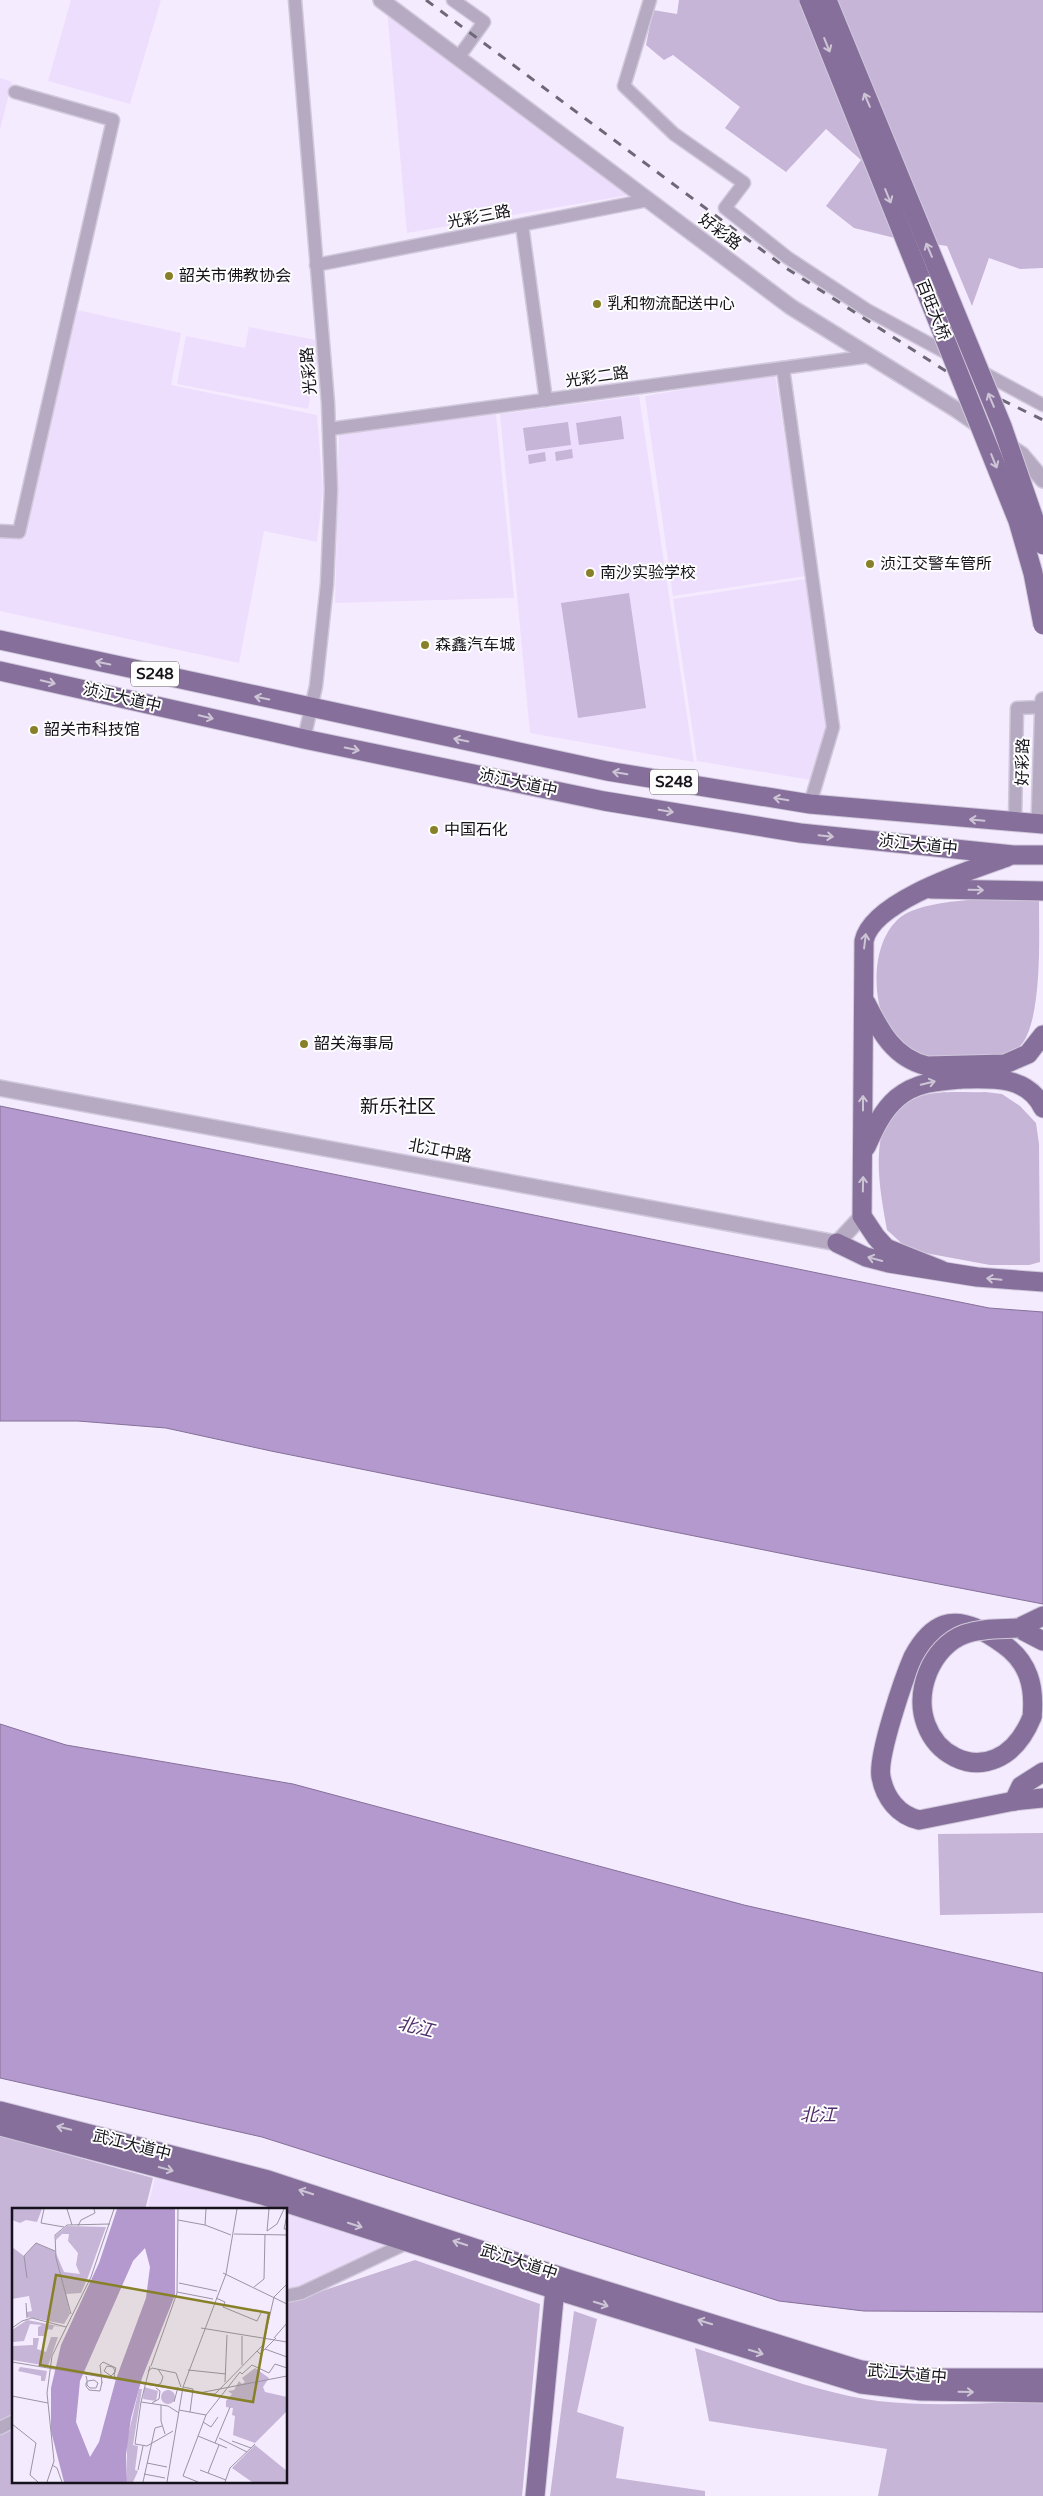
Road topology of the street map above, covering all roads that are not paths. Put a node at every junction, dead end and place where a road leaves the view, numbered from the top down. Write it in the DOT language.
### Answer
graph roads {
  1 [pos="294,0"];
  2 [pos="381,0"];
  3 [pos="453,0"];
  4 [pos="650,0"];
  5 [pos="810,0"];
  6 [pos="827,0"];
  7 [pos="458,58"];
  8 [pos="14,92"];
  9 [pos="648,200"];
  10 [pos="522,225"];
  11 [pos="316,265"];
  12 [pos="871,356"];
  13 [pos="783,368"];
  14 [pos="546,400"];
  15 [pos="1043,405"];
  16 [pos="329,429"];
  17 [pos="1043,480"];
  18 [pos="0,530"];
  19 [pos="1043,545"];
  20 [pos="1043,625"];
  21 [pos="0,640"];
  22 [pos="0,671"];
  23 [pos="1043,705"];
  24 [pos="310,708"];
  25 [pos="304,739"];
  26 [pos="810,804"];
  27 [pos="1015,823"];
  28 [pos="1041,824"];
  29 [pos="1013,855"];
  30 [pos="1043,855"];
  31 [pos="927,889"];
  32 [pos="1043,892"];
  33 [pos="864,999"];
  34 [pos="1043,1035"];
  35 [pos="0,1088"];
  36 [pos="1043,1108"];
  37 [pos="863,1152"];
  38 [pos="862,1216"];
  39 [pos="836,1243"];
  40 [pos="941,1270"];
  41 [pos="1043,1282"];
  42 [pos="1043,1616"];
  43 [pos="1018,1628"];
  44 [pos="1043,1641"];
  45 [pos="1043,1772"];
  46 [pos="1043,1798"];
  47 [pos="1014,1801"];
  48 [pos="0,2111"];
  49 [pos="0,2126"];
  50 [pos="409,2242"];
  51 [pos="561,2284"];
  52 [pos="288,2296"];
  53 [pos="1043,2378"];
  54 [pos="1043,2393"];
  55 [pos="12,2422"];
  56 [pos="0,2428"];
  57 [pos="535,2496"];
  58 [pos="543,2496"];
  1 -- 11 [label="street, 光彩路"];
  2 -- 7 [label="street, 好彩路"];
  3 -- 7 [label="street"];
  4 -- 15 [label="street"];
  5 -- 20 [label="main road, 百旺大桥, one-way, bridge"];
  19 -- 6 [label="main road, 百旺大桥, one-way, bridge"];
  7 -- 9 [label="street, 好彩路"];
  8 -- 18 [label="street"];
  9 -- 10 [label="street, 光彩三路"];
  9 -- 12 [label="street, 好彩路"];
  10 -- 11 [label="street, 光彩三路"];
  10 -- 14 [label="street"];
  11 -- 16 [label="street, 光彩路"];
  12 -- 13 [label="street, 光彩二路"];
  12 -- 17 [label="street, 好彩路"];
  13 -- 14 [label="street, 光彩二路"];
  13 -- 26 [label="street"];
  14 -- 16 [label="street, 光彩二路"];
  16 -- 24 [label="street, 光彩路"];
  24 -- 21 [label="main road, 浈江大道中 / S248, one-way"];
  22 -- 25 [label="main road, 浈江大道中 / S248, one-way"];
  23 -- 27 [label="street"];
  23 -- 28 [label="street, 好彩路"];
  24 -- 25 [label="street, 光彩路"];
  26 -- 24 [label="main road, 浈江大道中 / S248, one-way"];
  25 -- 29 [label="main road, 浈江大道中 / S248, one-way"];
  27 -- 26 [label="main road, 浈江大道中 / S248, one-way"];
  27 -- 28 [label="main road, 浈江大道中 / S248"];
  29 -- 30 [label="main road, 浈江大道中 / S248"];
  29 -- 31 [label="main road"];
  31 -- 32 [label="main road, one-way"];
  33 -- 31 [label="main road, one-way"];
  33 -- 34 [label="main road"];
  37 -- 33 [label="main road, one-way"];
  35 -- 39 [label="street, 北江中路"];
  37 -- 36 [label="main road, one-way"];
  38 -- 37 [label="main road, one-way"];
  38 -- 39 [label="street"];
  38 -- 40 [label="main road"];
  40 -- 39 [label="main road, one-way"];
  41 -- 40 [label="main road, one-way"];
  42 -- 43 [label="main road"];
  43 -- 44 [label="main road"];
  43 -- 47 [label="main road, bridge"];
  45 -- 47 [label="main road"];
  46 -- 47 [label="main road"];
  51 -- 48 [label="main road, 武江大道中, one-way"];
  49 -- 50 [label="main road, 武江大道中, one-way"];
  50 -- 51 [label="main road, 武江大道中"];
  50 -- 52 [label="street"];
  53 -- 51 [label="main road, 武江大道中, one-way"];
  51 -- 54 [label="main road, 武江大道中, one-way"];
  51 -- 57 [label="main road"];
  51 -- 58 [label="main road"];
  55 -- 56 [label="street"];
}
